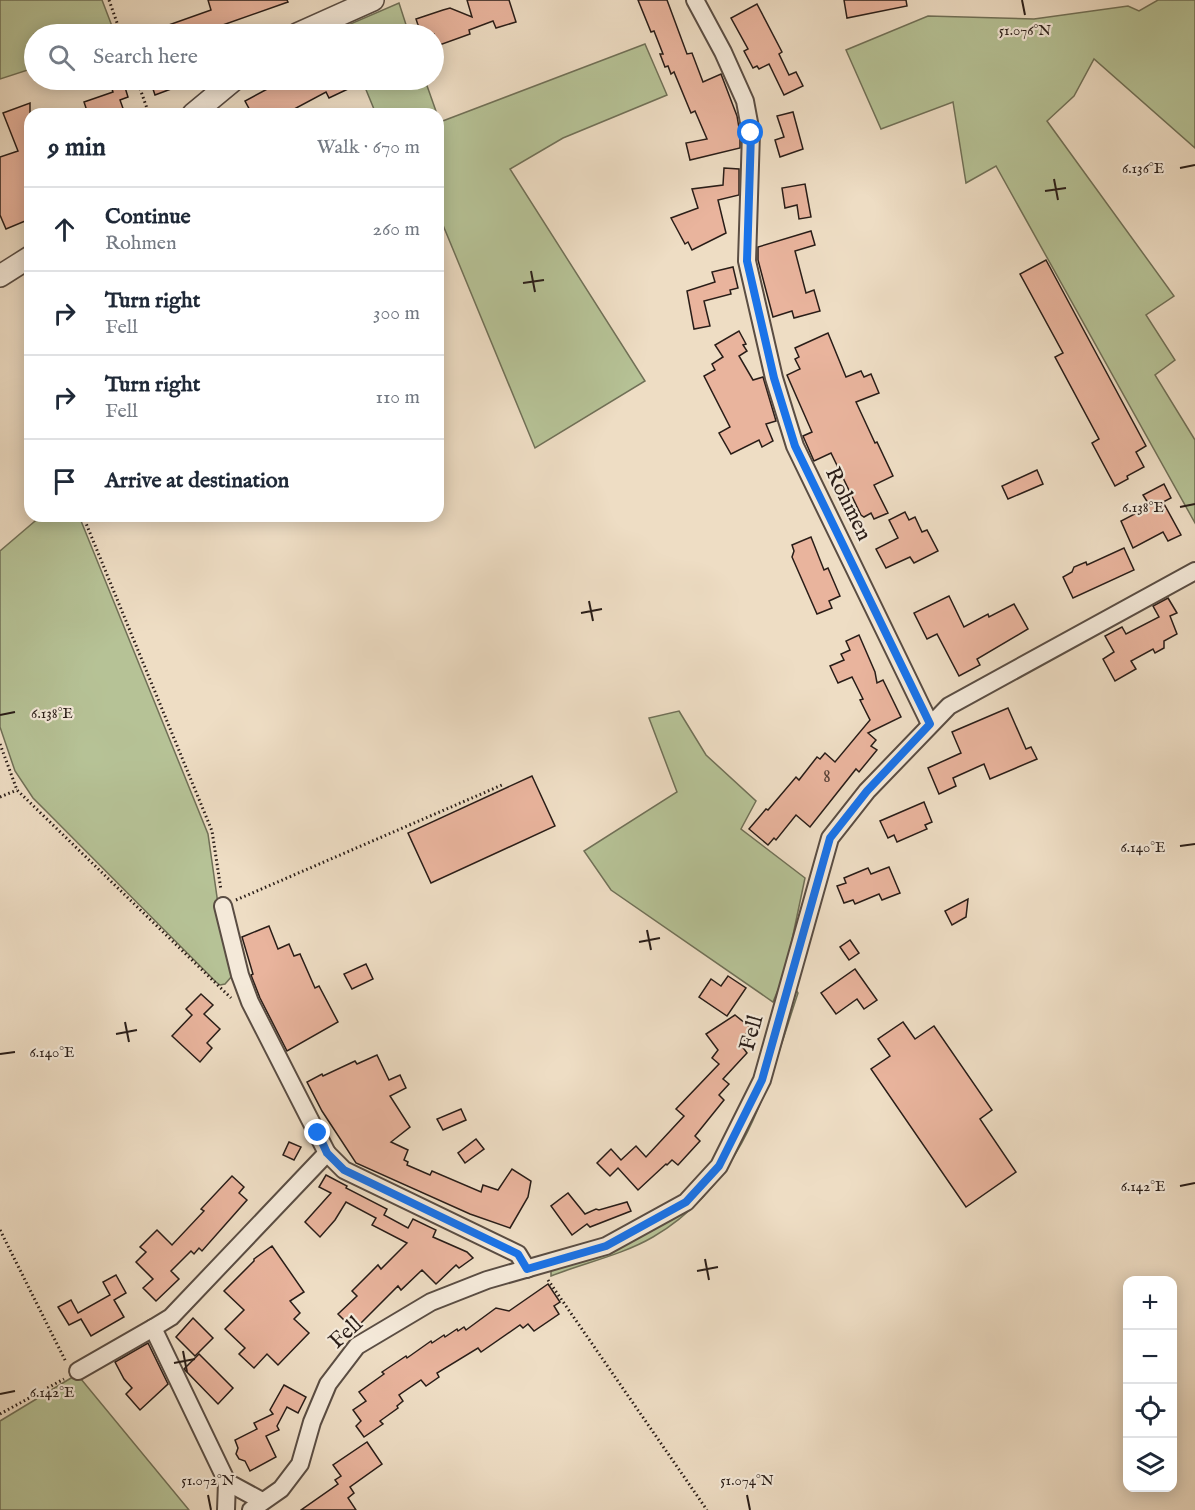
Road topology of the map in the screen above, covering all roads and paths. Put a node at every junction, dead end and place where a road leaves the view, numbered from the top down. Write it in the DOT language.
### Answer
graph roads {
  1 [pos="109,0"];
  2 [pos="373,0"];
  3 [pos="695,0"];
  4 [pos="117,24"];
  5 [pos="319,24"];
  6 [pos="141,90"];
  7 [pos="222,90"];
  8 [pos="147,108"];
  9 [pos="201,108"];
  10 [pos="24,261"];
  11 [pos="0,276"];
  12 [pos="85,522"];
  13 [pos="1195,571"];
  14 [pos="930,724"];
  15 [pos="0,744"];
  16 [pos="502,785"];
  17 [pos="18,790"];
  18 [pos="0,797"];
  19 [pos="223,906"];
  20 [pos="257,1015"];
  21 [pos="327,1153"];
  22 [pos="0,1230"];
  23 [pos="532,1268"];
  24 [pos="153,1328"];
  25 [pos="75,1372"];
  26 [pos="0,1414"];
  27 [pos="227,1482"];
  28 [pos="256,1505"];
  29 [pos="226,1510"];
  30 [pos="707,1510"];
  1 -- 4 [label="path"];
  2 -- 5 [label="street"];
  3 -- 14 [label="street, Rohmen"];
  6 -- 8 [label="path"];
  7 -- 9 [label="street"];
  10 -- 11 [label="street"];
  12 -- 19 [label="path"];
  13 -- 14 [label="street"];
  14 -- 23 [label="street, Fell"];
  15 -- 17 [label="path"];
  16 -- 19 [label="path"];
  17 -- 18 [label="path"];
  17 -- 20 [label="path"];
  19 -- 20 [label="street"];
  20 -- 21 [label="street"];
  21 -- 23 [label="street"];
  21 -- 24 [label="street"];
  22 -- 25 [label="path"];
  23 -- 28 [label="street, Fell"];
  23 -- 30 [label="path"];
  24 -- 25 [label="street"];
  24 -- 27 [label="street"];
  25 -- 26 [label="path"];
  27 -- 28 [label="street, Fell"];
  27 -- 29 [label="street"];
}
